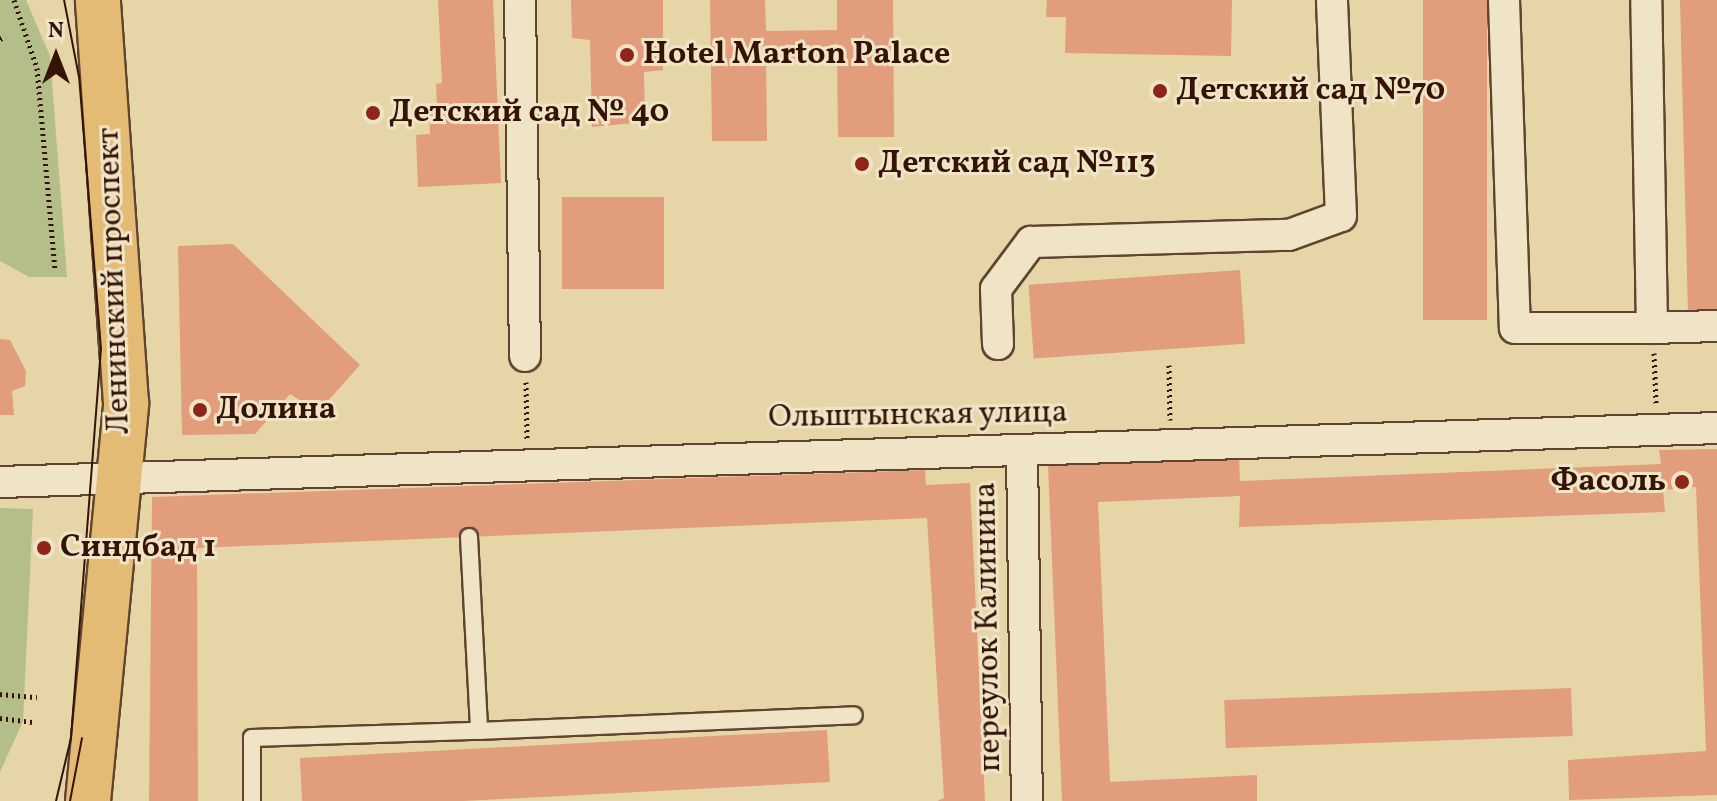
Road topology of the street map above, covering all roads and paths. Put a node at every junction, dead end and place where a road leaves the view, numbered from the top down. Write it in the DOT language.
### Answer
graph roads {
  1 [pos="14,0"];
  2 [pos="98,0"];
  3 [pos="520,0"];
  4 [pos="1332,0"];
  5 [pos="1504,0"];
  6 [pos="1646,0"];
  7 [pos="55,269"];
  8 [pos="1717,326"];
  9 [pos="1652,328"];
  10 [pos="998,344"];
  11 [pos="525,356"];
  12 [pos="1169,365"];
  13 [pos="1717,428"];
  14 [pos="1658,430"];
  15 [pos="1170,445"];
  16 [pos="1022,451"];
  17 [pos="527,465"];
  18 [pos="120,480"];
  19 [pos="0,482"];
  20 [pos="469,537"];
  21 [pos="0,694"];
  22 [pos="37,697"];
  23 [pos="854,715"];
  24 [pos="0,718"];
  25 [pos="34,722"];
  26 [pos="479,731"];
  27 [pos="88,801"];
  28 [pos="252,801"];
  29 [pos="1027,801"];
  1 -- 7 [label="path"];
  2 -- 18 [label="main road, Ленинский проспект"];
  3 -- 11 [label="street"];
  4 -- 10 [label="street"];
  5 -- 9 [label="street"];
  6 -- 9 [label="street"];
  8 -- 9 [label="street"];
  9 -- 14 [label="path"];
  11 -- 17 [label="path"];
  12 -- 15 [label="path"];
  13 -- 14 [label="street, Ольштынская улица"];
  14 -- 15 [label="street, Ольштынская улица"];
  15 -- 16 [label="street, Ольштынская улица"];
  16 -- 17 [label="street, Ольштынская улица"];
  16 -- 29 [label="street, переулок Калинина"];
  17 -- 18 [label="street, Ольштынская улица"];
  18 -- 19 [label="street, Ольштынская улица"];
  18 -- 27 [label="main road, Ленинский проспект"];
  20 -- 26 [label="lane"];
  21 -- 22 [label="path"];
  23 -- 26 [label="lane"];
  24 -- 25 [label="path"];
  26 -- 28 [label="lane"];
}
